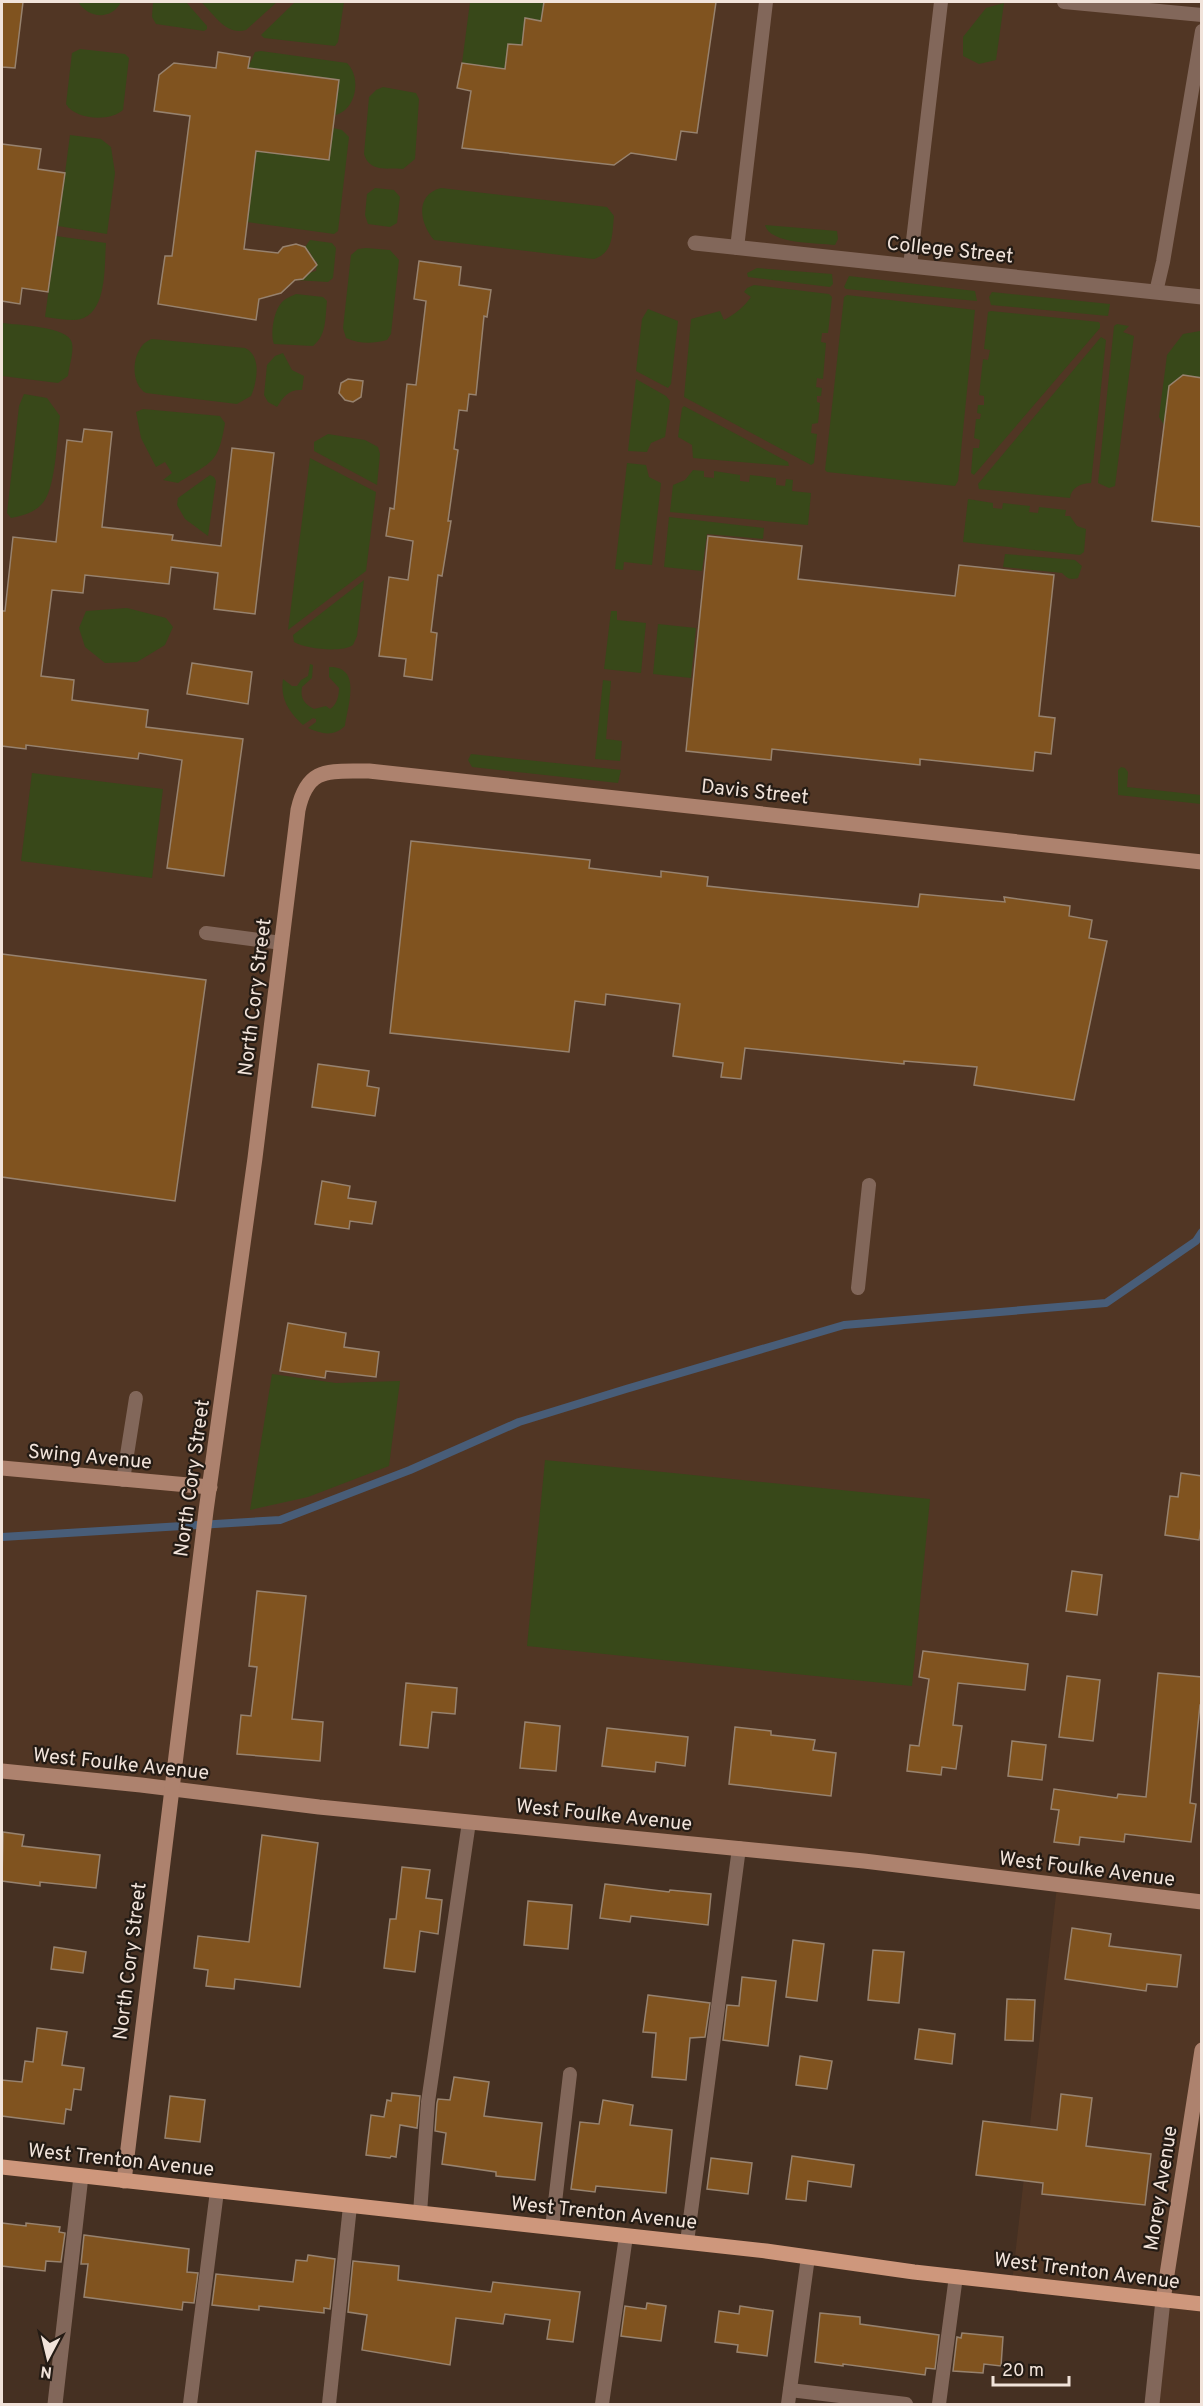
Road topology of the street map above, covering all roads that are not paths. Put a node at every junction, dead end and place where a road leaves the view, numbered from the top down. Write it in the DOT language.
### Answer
graph roads {
  1 [pos="766,2"];
  2 [pos="941,2"];
  3 [pos="1064,2"];
  4 [pos="1202,15"];
  5 [pos="1202,31"];
  6 [pos="695,243"];
  7 [pos="737,248"];
  8 [pos="910,266"];
  9 [pos="1156,292"];
  10 [pos="1202,297"];
  11 [pos="306,783"];
  12 [pos="1202,862"];
  13 [pos="206,933"];
  14 [pos="282,943"];
  15 [pos="869,1185"];
  16 [pos="858,1288"];
  17 [pos="136,1398"];
  18 [pos="2,1468"];
  19 [pos="123,1480"];
  20 [pos="210,1487"];
  21 [pos="2,1771"];
  22 [pos="172,1789"];
  23 [pos="469,1822"];
  24 [pos="739,1848"];
  25 [pos="1202,1902"];
  26 [pos="1202,2050"];
  27 [pos="570,2074"];
  28 [pos="2,2167"];
  29 [pos="81,2176"];
  30 [pos="124,2181"];
  31 [pos="217,2191"];
  32 [pos="350,2206"];
  33 [pos="420,2213"];
  34 [pos="552,2228"];
  35 [pos="626,2236"];
  36 [pos="687,2242"];
  37 [pos="808,2257"];
  38 [pos="956,2276"];
  39 [pos="1163,2300"];
  40 [pos="1202,2304"];
  41 [pos="790,2390"];
  42 [pos="55,2404"];
  43 [pos="190,2404"];
  44 [pos="329,2404"];
  45 [pos="602,2404"];
  46 [pos="788,2404"];
  47 [pos="906,2404"];
  48 [pos="939,2404"];
  49 [pos="1152,2404"];
  1 -- 7 [label="lane"];
  2 -- 8 [label="lane"];
  3 -- 4 [label="lane"];
  5 -- 9 [label="lane"];
  6 -- 7 [label="street, College Street"];
  7 -- 8 [label="street, College Street"];
  8 -- 9 [label="street, College Street"];
  9 -- 10 [label="street, College Street"];
  11 -- 12 [label="street, Davis Street"];
  11 -- 14 [label="street, North Cory Street"];
  13 -- 14 [label="lane"];
  14 -- 20 [label="street, North Cory Street"];
  15 -- 16 [label="lane"];
  17 -- 19 [label="lane"];
  18 -- 19 [label="street, Swing Avenue"];
  19 -- 20 [label="street, Swing Avenue"];
  20 -- 22 [label="street, North Cory Street"];
  21 -- 22 [label="street, West Foulke Avenue"];
  22 -- 23 [label="street, West Foulke Avenue"];
  22 -- 30 [label="street, North Cory Street"];
  23 -- 24 [label="street, West Foulke Avenue"];
  23 -- 33 [label="lane"];
  24 -- 25 [label="street, West Foulke Avenue"];
  24 -- 36 [label="lane"];
  26 -- 39 [label="street, Morey Avenue"];
  27 -- 34 [label="lane"];
  28 -- 29 [label="main road, West Trenton Avenue"];
  29 -- 30 [label="main road, West Trenton Avenue"];
  29 -- 42 [label="street"];
  30 -- 31 [label="main road, West Trenton Avenue"];
  31 -- 32 [label="main road, West Trenton Avenue"];
  31 -- 43 [label="lane"];
  32 -- 33 [label="main road, West Trenton Avenue"];
  32 -- 44 [label="lane"];
  33 -- 34 [label="main road, West Trenton Avenue"];
  34 -- 35 [label="main road, West Trenton Avenue"];
  35 -- 36 [label="main road, West Trenton Avenue"];
  35 -- 45 [label="lane"];
  36 -- 37 [label="main road, West Trenton Avenue"];
  37 -- 38 [label="main road, West Trenton Avenue"];
  37 -- 41 [label="lane"];
  38 -- 39 [label="main road, West Trenton Avenue"];
  38 -- 48 [label="lane"];
  39 -- 40 [label="main road, West Trenton Avenue"];
  39 -- 49 [label="street, Morey Avenue"];
  41 -- 46 [label="lane"];
  41 -- 47 [label="lane"];
}
